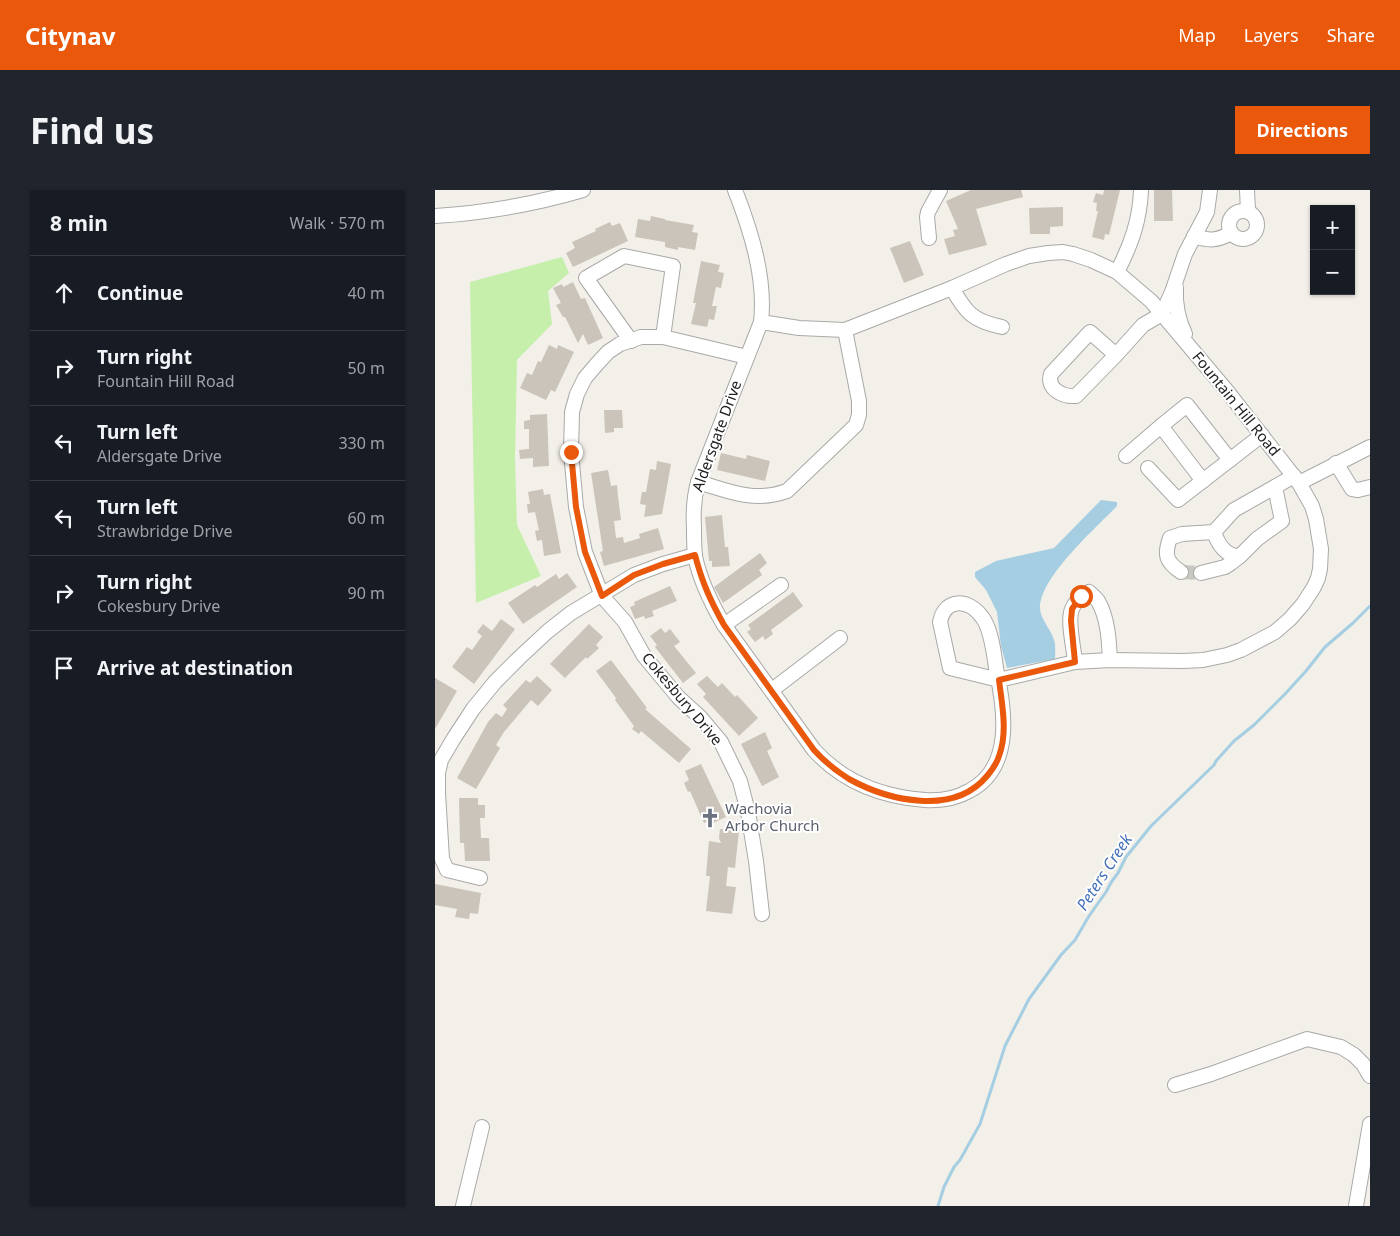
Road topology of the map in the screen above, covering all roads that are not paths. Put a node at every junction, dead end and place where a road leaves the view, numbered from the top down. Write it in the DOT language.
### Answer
graph roads {
  1 [pos="583,190"];
  2 [pos="735,190"];
  3 [pos="940,190"];
  4 [pos="1141,190"];
  5 [pos="1210,190"];
  6 [pos="1247,190"];
  7 [pos="1248,211"];
  8 [pos="435,216"];
  9 [pos="1231,233"];
  10 [pos="1194,236"];
  11 [pos="929,238"];
  12 [pos="1117,272"];
  13 [pos="1176,279"];
  14 [pos="952,288"];
  15 [pos="1163,314"];
  16 [pos="761,322"];
  17 [pos="1002,327"];
  18 [pos="845,330"];
  19 [pos="663,337"];
  20 [pos="631,340"];
  21 [pos="1190,346"];
  22 [pos="1117,355"];
  23 [pos="747,357"];
  24 [pos="1161,426"];
  25 [pos="1262,435"];
  26 [pos="1370,447"];
  27 [pos="1126,456"];
  28 [pos="1230,460"];
  29 [pos="1336,463"];
  30 [pos="1148,468"];
  31 [pos="1296,480"];
  32 [pos="1203,481"];
  33 [pos="698,482"];
  34 [pos="1275,486"];
  35 [pos="1370,487"];
  36 [pos="1214,532"];
  37 [pos="695,555"];
  38 [pos="1240,556"];
  39 [pos="1181,572"];
  40 [pos="1201,574"];
  41 [pos="781,585"];
  42 [pos="602,596"];
  43 [pos="724,625"];
  44 [pos="840,638"];
  45 [pos="1110,660"];
  46 [pos="1075,662"];
  47 [pos="999,680"];
  48 [pos="772,690"];
  49 [pos="480,878"];
  50 [pos="762,914"];
  51 [pos="1370,1076"];
  52 [pos="1175,1086"];
  53 [pos="1370,1124"];
  54 [pos="483,1127"];
  55 [pos="463,1206"];
  56 [pos="1356,1206"];
  1 -- 8 [label="street"];
  2 -- 16 [label="street, Aldersgate Drive"];
  3 -- 11 [label="street"];
  4 -- 12 [label="street"];
  5 -- 10 [label="street"];
  6 -- 7 [label="street"];
  7 -- 9 [label="street"];
  7 -- 9 [label="street"];
  9 -- 10 [label="street"];
  10 -- 13 [label="street"];
  12 -- 14 [label="street, Fountain Hill Road"];
  12 -- 15 [label="street, Fountain Hill Road"];
  13 -- 15 [label="street"];
  13 -- 21 [label="street"];
  14 -- 17 [label="street"];
  14 -- 18 [label="street, Fountain Hill Road"];
  15 -- 21 [label="street, Fountain Hill Road"];
  15 -- 22 [label="street"];
  16 -- 18 [label="street, Fountain Hill Road"];
  16 -- 23 [label="street, Aldersgate Drive"];
  18 -- 33 [label="street"];
  19 -- 20 [label="street, Cokesbury Drive"];
  19 -- 20 [label="street"];
  19 -- 23 [label="street, Cokesbury Drive"];
  20 -- 42 [label="street, Cokesbury Drive"];
  21 -- 25 [label="street, Fountain Hill Road"];
  22 -- 22 [label="street"];
  23 -- 33 [label="street, Aldersgate Drive"];
  24 -- 27 [label="street"];
  24 -- 28 [label="street"];
  24 -- 32 [label="street"];
  25 -- 28 [label="street"];
  25 -- 31 [label="street, Fountain Hill Road"];
  26 -- 29 [label="street"];
  28 -- 32 [label="street"];
  29 -- 31 [label="street"];
  29 -- 35 [label="street"];
  30 -- 32 [label="street"];
  31 -- 34 [label="street"];
  31 -- 45 [label="street, Fountain Hill Road"];
  33 -- 37 [label="street, Aldersgate Drive"];
  34 -- 36 [label="street"];
  34 -- 38 [label="street"];
  36 -- 38 [label="street"];
  36 -- 39 [label="street"];
  37 -- 42 [label="street"];
  37 -- 43 [label="street, Aldersgate Drive"];
  38 -- 40 [label="street"];
  41 -- 43 [label="street"];
  42 -- 49 [label="street"];
  42 -- 50 [label="street, Cokesbury Drive"];
  43 -- 48 [label="street, Aldersgate Drive"];
  44 -- 48 [label="street"];
  45 -- 46 [label="street, Fountain Hill Road"];
  45 -- 46 [label="street"];
  46 -- 47 [label="street, Fountain Hill Road"];
  47 -- 47 [label="street, Aldersgate Drive"];
  47 -- 48 [label="street, Aldersgate Drive"];
  51 -- 52 [label="street"];
  53 -- 56 [label="street"];
  54 -- 55 [label="street"];
}
